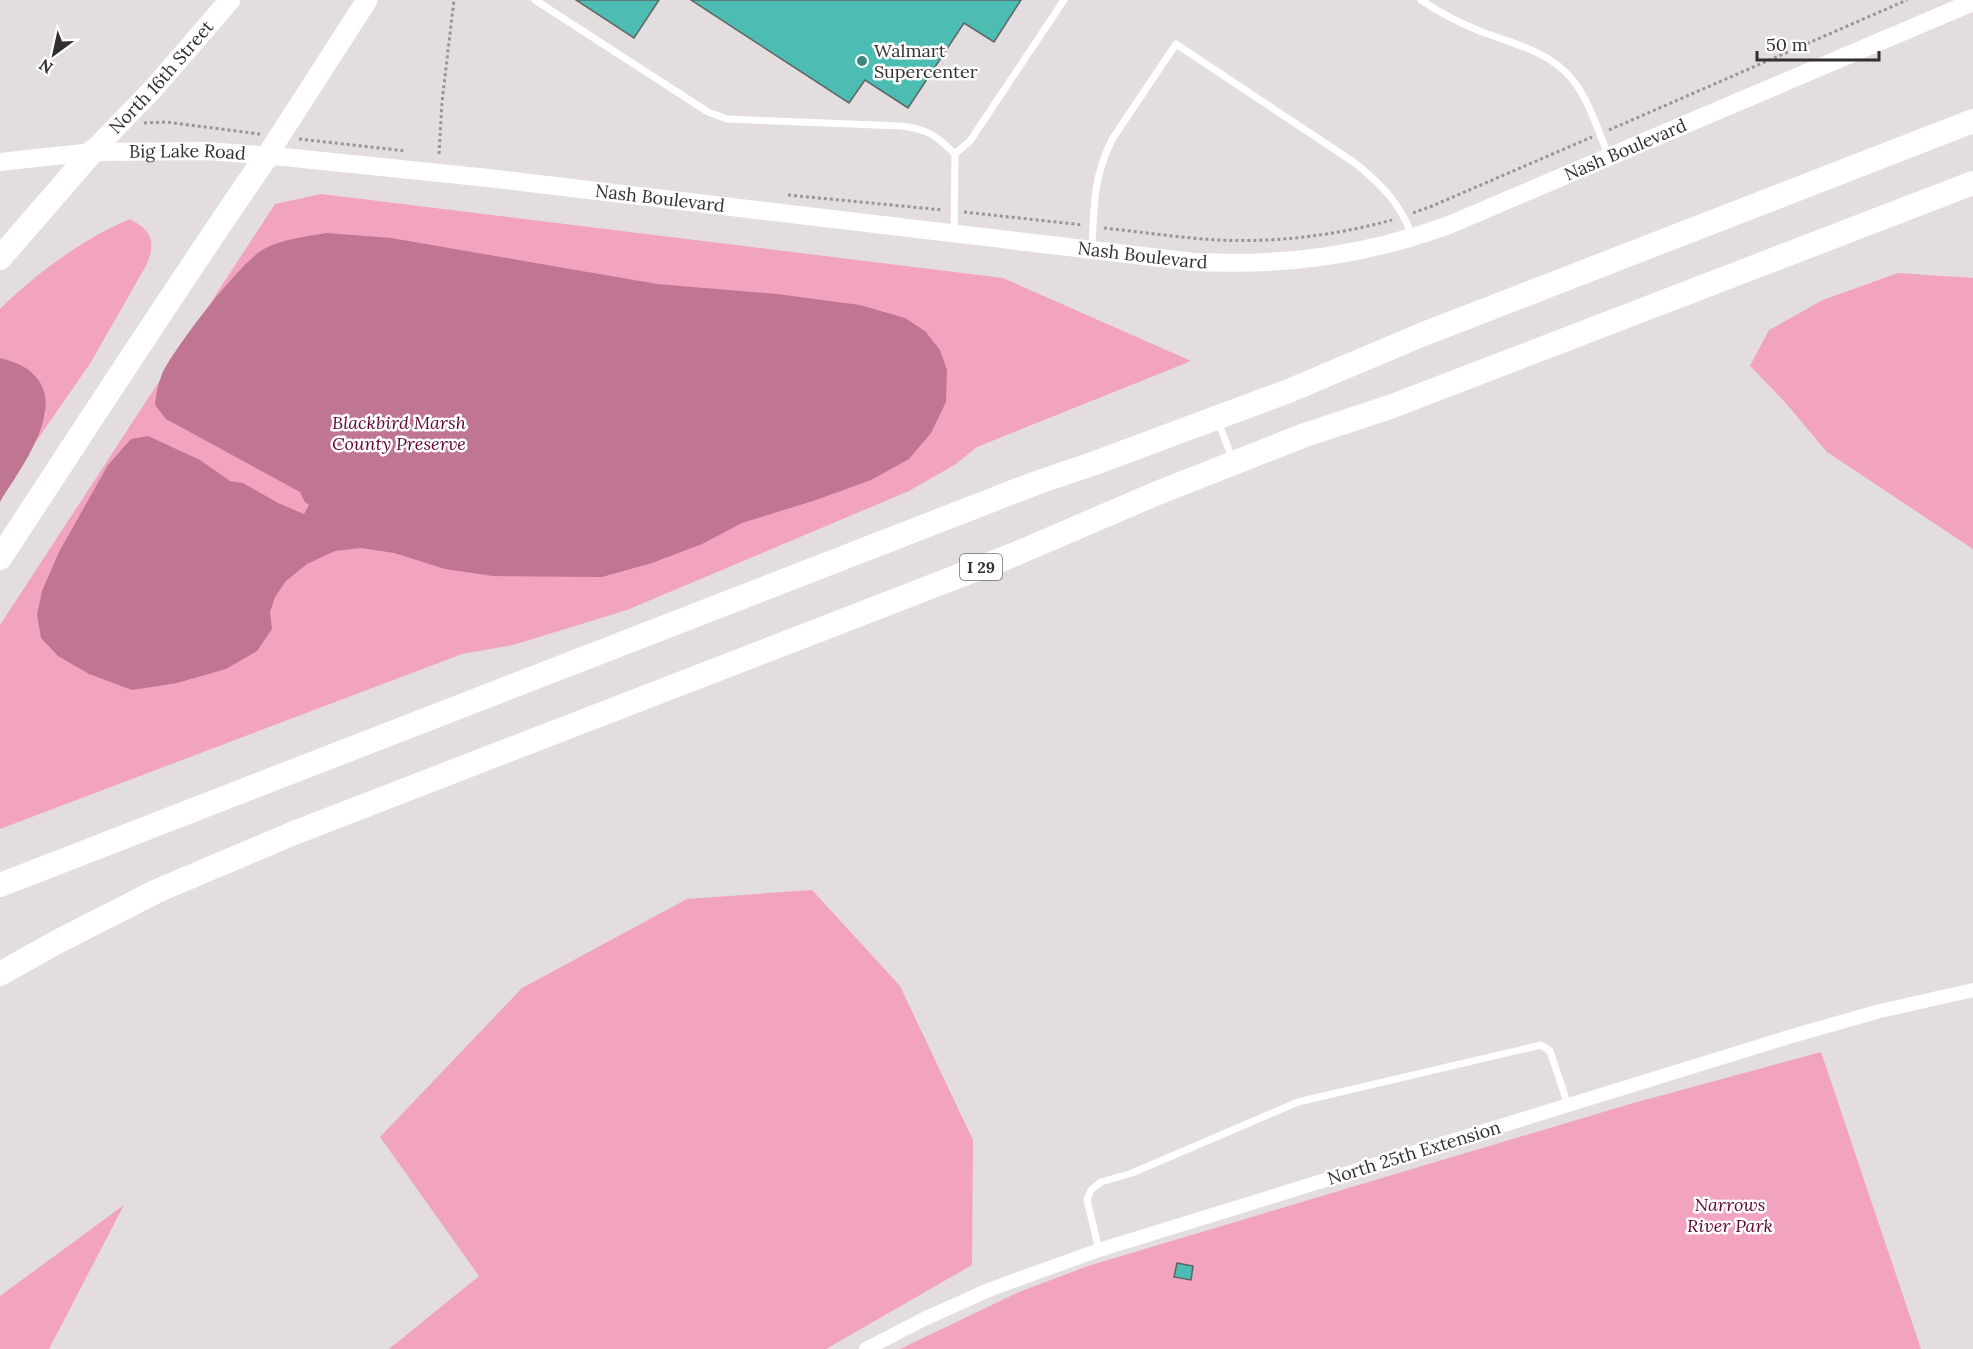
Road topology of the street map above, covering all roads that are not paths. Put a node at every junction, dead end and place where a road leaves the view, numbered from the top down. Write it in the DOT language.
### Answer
graph roads {
  1 [pos="230,0"];
  2 [pos="367,0"];
  3 [pos="535,0"];
  4 [pos="1065,0"];
  5 [pos="1421,0"];
  6 [pos="1973,2"];
  7 [pos="1973,121"];
  8 [pos="92,152"];
  9 [pos="955,154"];
  10 [pos="266,157"];
  11 [pos="1609,157"];
  12 [pos="0,162"];
  13 [pos="1973,183"];
  14 [pos="954,235"];
  15 [pos="1413,237"];
  16 [pos="1092,251"];
  17 [pos="0,258"];
  18 [pos="1217,418"];
  19 [pos="1234,463"];
  20 [pos="0,558"];
  21 [pos="0,885"];
  22 [pos="0,974"];
  23 [pos="1973,990"];
  24 [pos="1568,1105"];
  25 [pos="1099,1250"];
  26 [pos="866,1349"];
  1 -- 8 [label="main road, North 16th Street"];
  2 -- 10 [label="main road"];
  3 -- 9 [label="lane"];
  4 -- 9 [label="lane"];
  5 -- 11 [label="lane"];
  6 -- 11 [label="street, Nash Boulevard"];
  7 -- 18 [label="highway"];
  8 -- 10 [label="street, Big Lake Road"];
  8 -- 12 [label="street, Big Lake Road"];
  8 -- 17 [label="highway"];
  9 -- 14 [label="lane"];
  10 -- 14 [label="street, Nash Boulevard"];
  10 -- 20 [label="highway"];
  11 -- 15 [label="street, Nash Boulevard"];
  13 -- 19 [label="highway, I 29"];
  14 -- 16 [label="street, Nash Boulevard"];
  15 -- 16 [label="street, Nash Boulevard"];
  15 -- 16 [label="lane"];
  18 -- 19 [label="lane"];
  18 -- 21 [label="highway"];
  19 -- 22 [label="highway, I 29"];
  23 -- 24 [label="street, North 25th Extension"];
  24 -- 25 [label="street, North 25th Extension"];
  24 -- 25 [label="lane"];
  25 -- 26 [label="street, North 25th Extension"];
}
